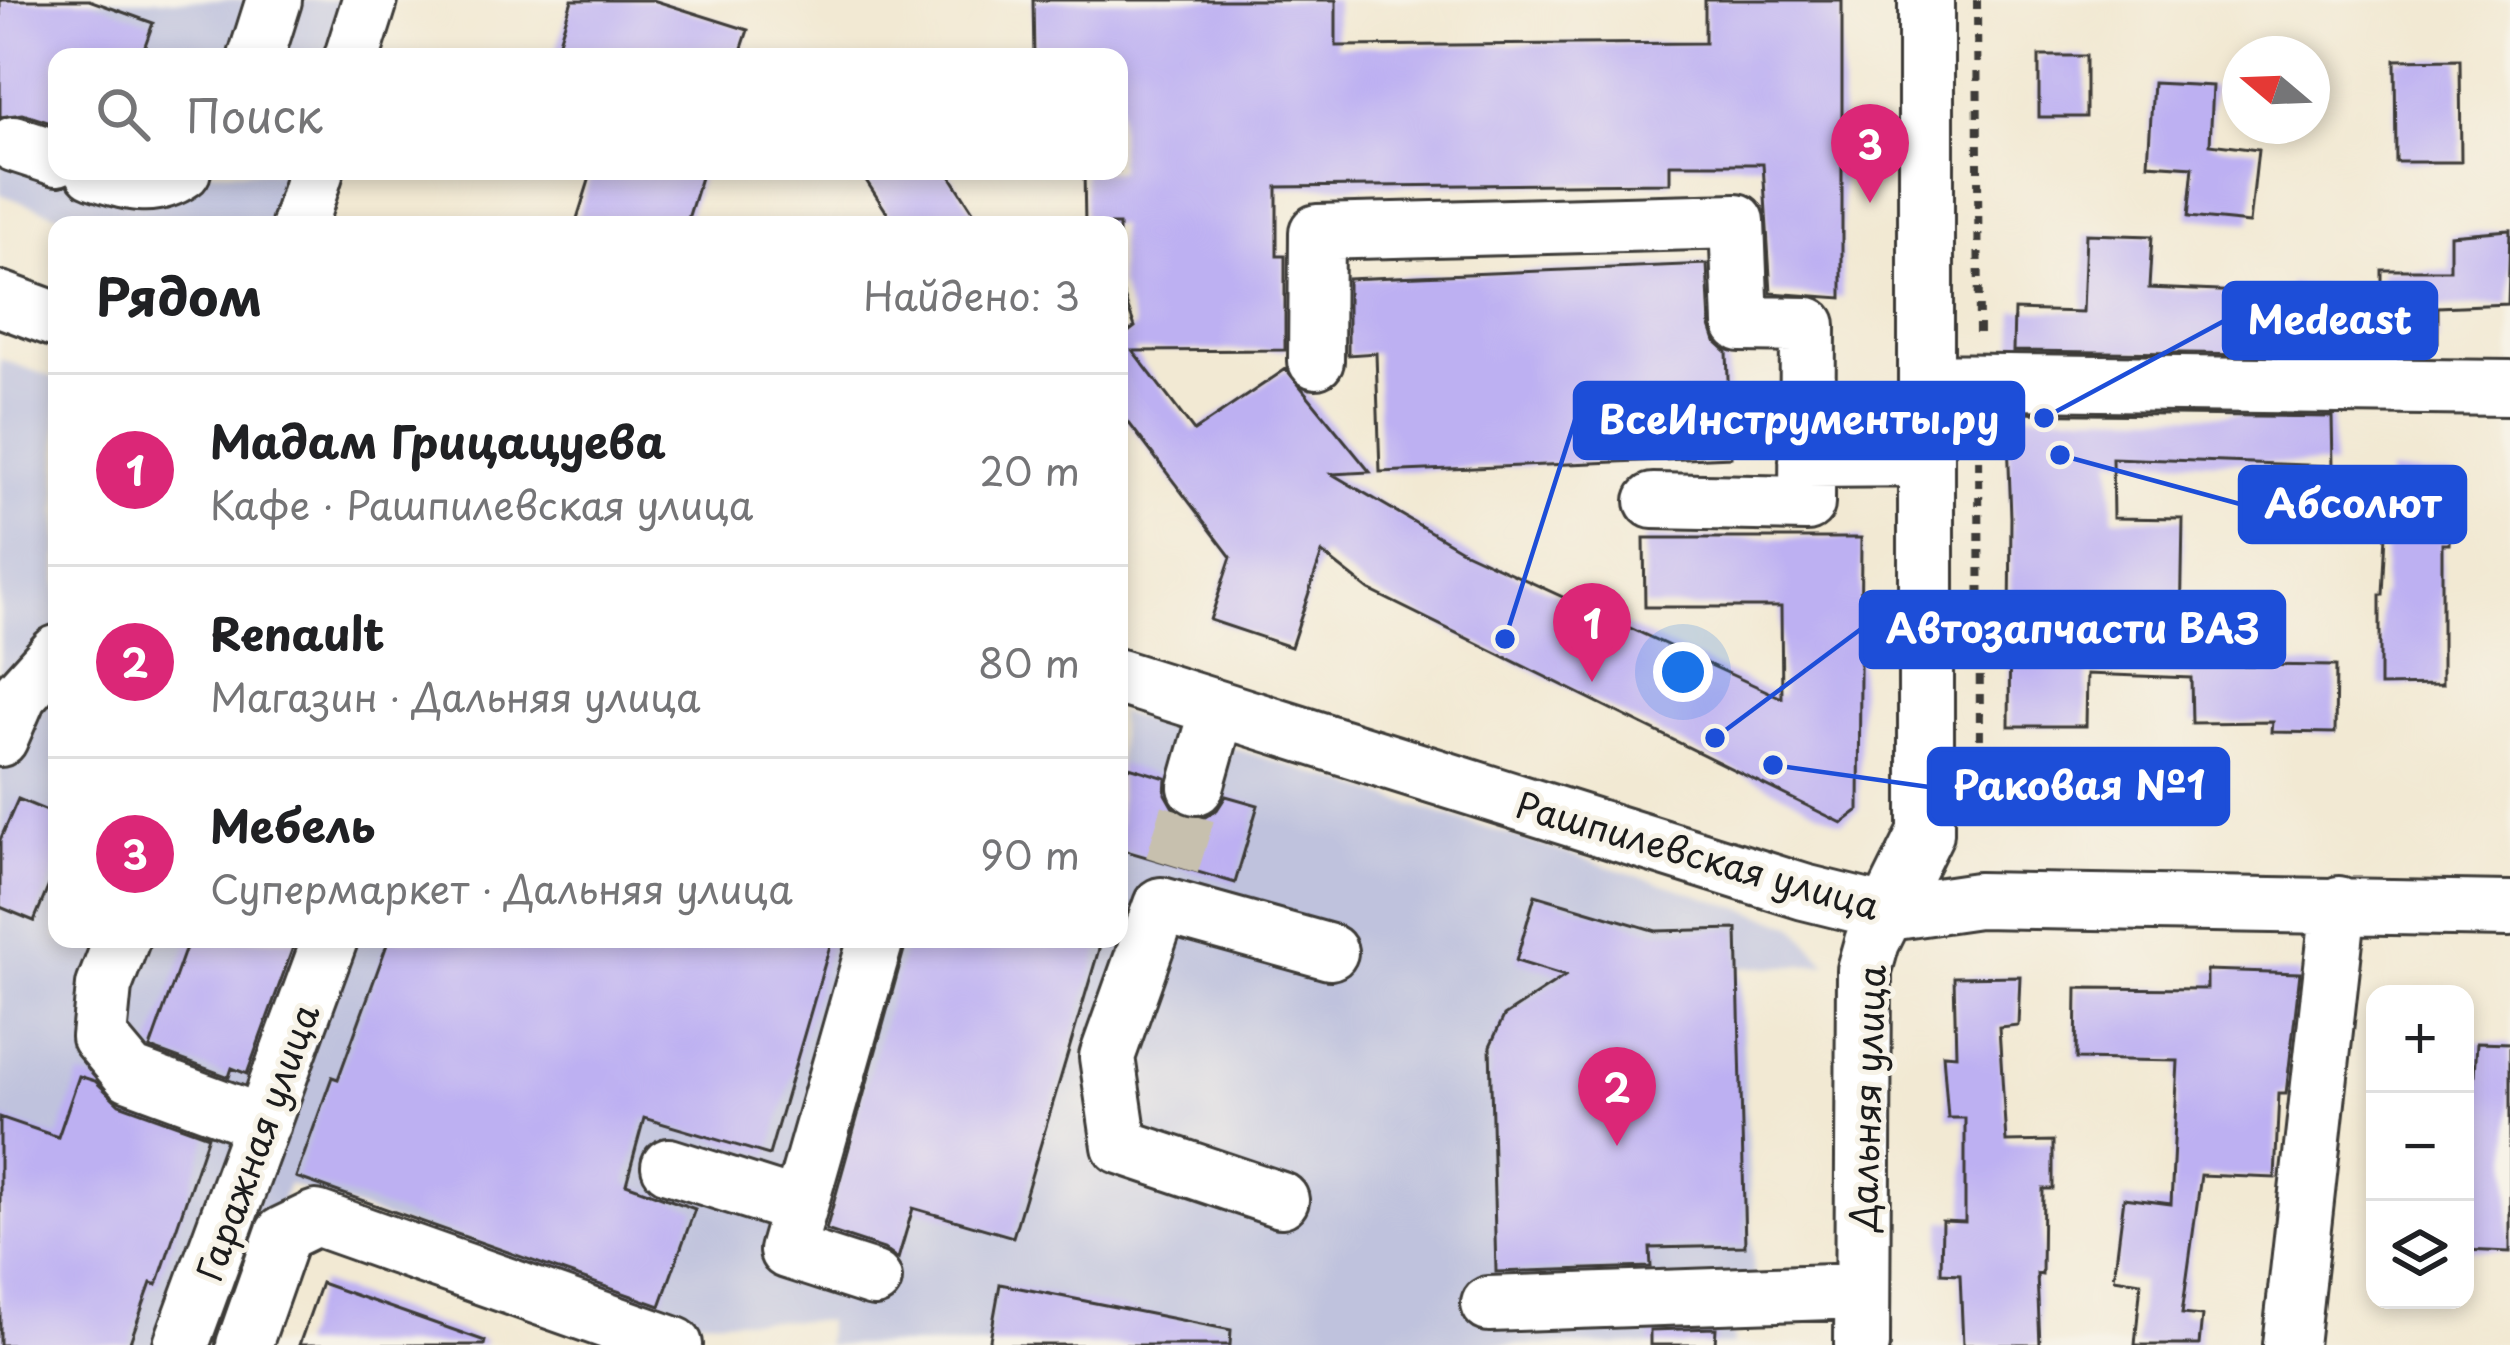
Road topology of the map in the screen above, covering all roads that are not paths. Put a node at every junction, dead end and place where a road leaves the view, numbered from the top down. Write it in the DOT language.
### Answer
graph roads {
  1 [pos="274,0"];
  2 [pos="370,0"];
  3 [pos="1927,0"];
  4 [pos="259,48"];
  5 [pos="355,48"];
  6 [pos="119,180"];
  7 [pos="166,180"];
  8 [pos="313,180"];
  9 [pos="301,216"];
  10 [pos="0,299"];
  11 [pos="48,317"];
  12 [pos="1316,361"];
  13 [pos="1926,382"];
  14 [pos="2510,388"];
  15 [pos="1926,459"];
  16 [pos="1808,460"];
  17 [pos="1653,501"];
  18 [pos="48,662"];
  19 [pos="1128,680"];
  20 [pos="1219,709"];
  21 [pos="0,739"];
  22 [pos="1196,787"];
  23 [pos="2339,904"];
  24 [pos="2510,909"];
  25 [pos="1889,913"];
  26 [pos="119,948"];
  27 [pos="327,948"];
  28 [pos="873,948"];
  29 [pos="1330,952"];
  30 [pos="262,1123"];
  31 [pos="669,1166"];
  32 [pos="1281,1200"];
  33 [pos="800,1207"];
  34 [pos="229,1214"];
  35 [pos="283,1234"];
  36 [pos="874,1280"];
  37 [pos="1862,1291"];
  38 [pos="1489,1304"];
  39 [pos="654,1341"];
  40 [pos="181,1345"];
  41 [pos="244,1345"];
  42 [pos="1862,1345"];
  43 [pos="2290,1345"];
  1 -- 4 [label="street"];
  2 -- 5 [label="street"];
  3 -- 13 [label="street, Дальняя улица"];
  6 -- 7 [label="street"];
  8 -- 9 [label="street"];
  10 -- 11 [label="street"];
  12 -- 16 [label="street"];
  13 -- 14 [label="street"];
  13 -- 15 [label="street, Дальняя улица"];
  15 -- 16 [label="street"];
  15 -- 25 [label="street, Дальняя улица"];
  16 -- 17 [label="street"];
  18 -- 21 [label="street"];
  19 -- 20 [label="street, Рашпилевская улица"];
  20 -- 22 [label="street"];
  20 -- 25 [label="street, Рашпилевская улица"];
  23 -- 24 [label="street, Рашпилевская улица"];
  23 -- 25 [label="street, Рашпилевская улица"];
  23 -- 43 [label="street"];
  25 -- 37 [label="street, Дальняя улица"];
  26 -- 30 [label="street"];
  27 -- 30 [label="street, Гаражная улица"];
  28 -- 33 [label="street"];
  29 -- 32 [label="street"];
  30 -- 34 [label="street, Гаражная улица"];
  31 -- 33 [label="street"];
  33 -- 36 [label="street"];
  34 -- 35 [label="street"];
  34 -- 40 [label="street, Гаражная улица"];
  35 -- 39 [label="street"];
  35 -- 41 [label="street"];
  37 -- 38 [label="street"];
  37 -- 42 [label="street, Дальняя улица"];
}
